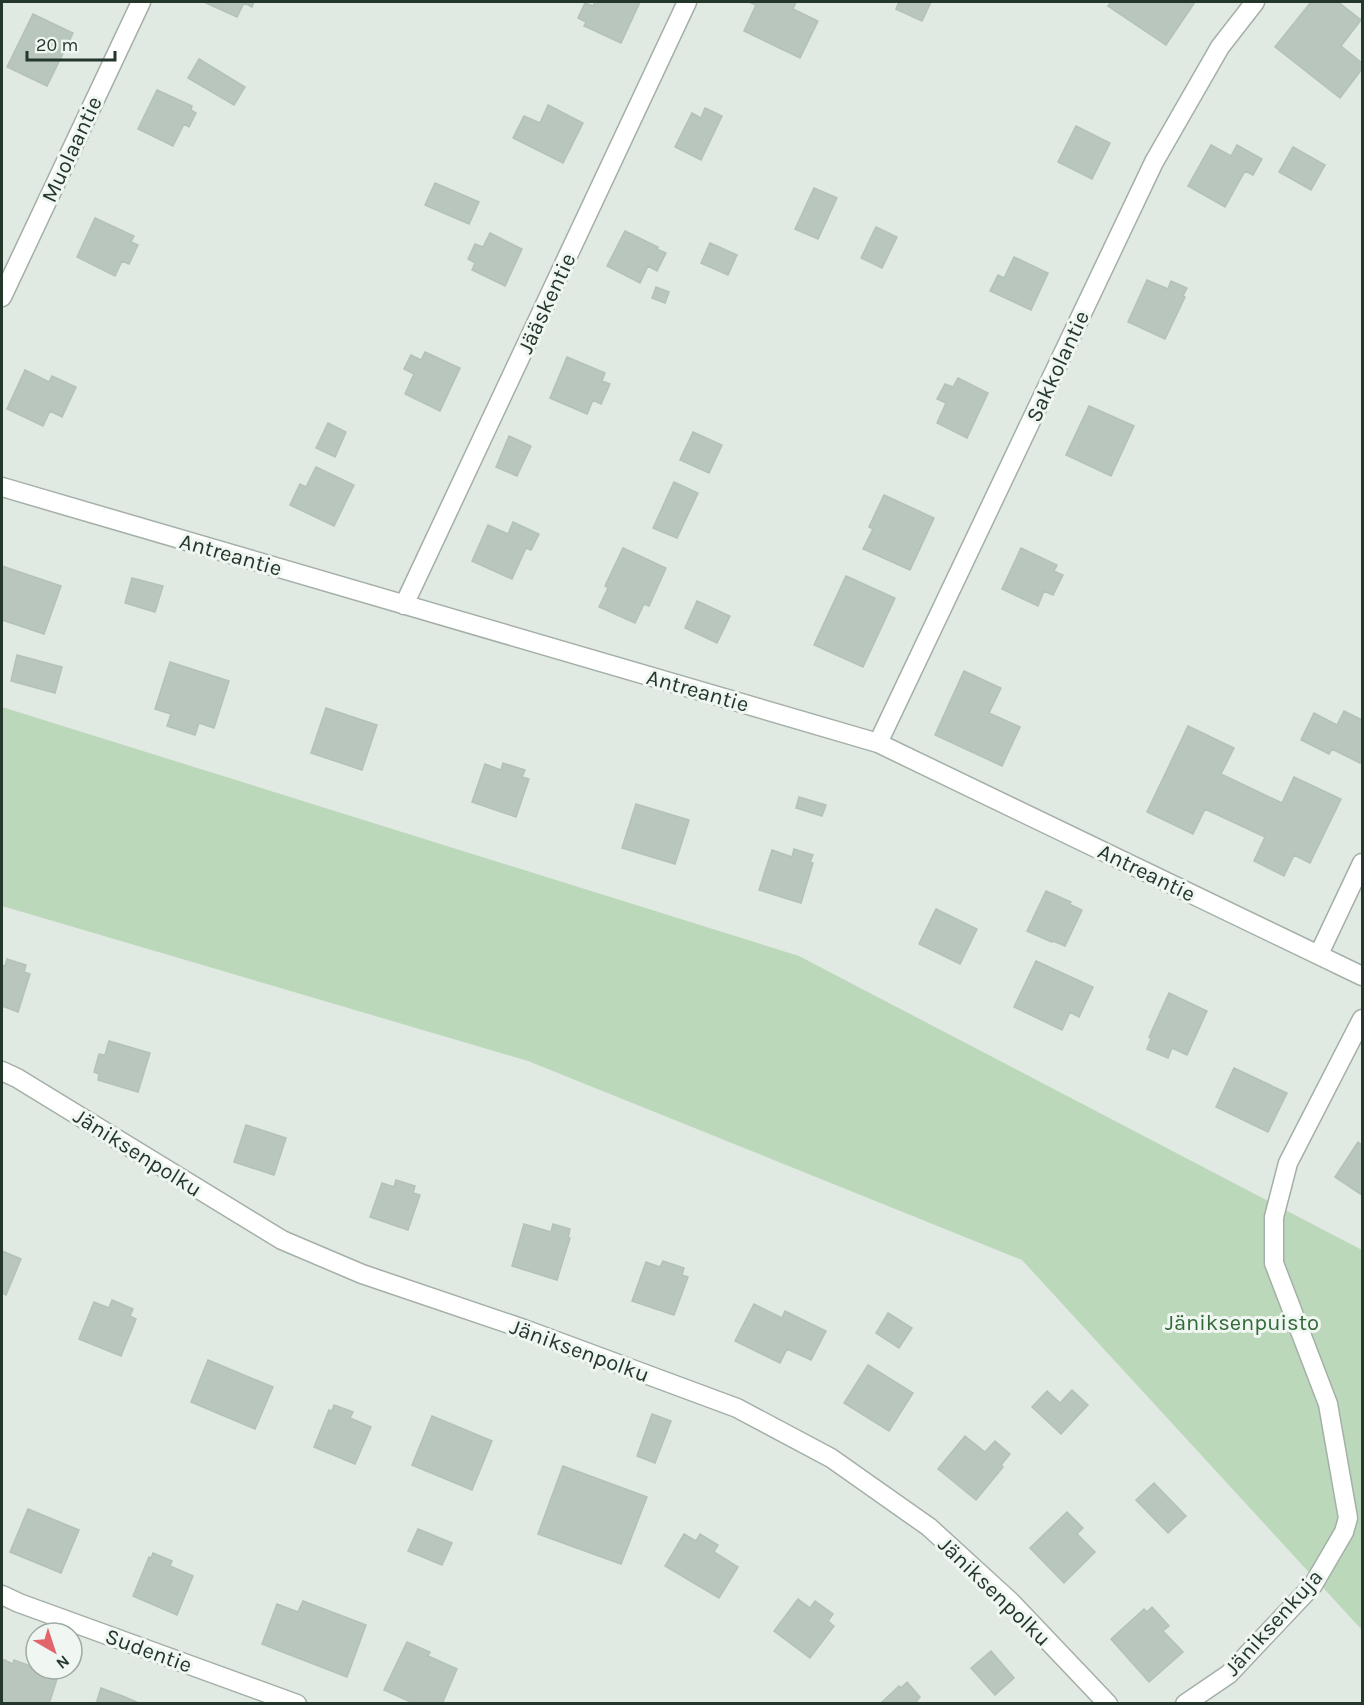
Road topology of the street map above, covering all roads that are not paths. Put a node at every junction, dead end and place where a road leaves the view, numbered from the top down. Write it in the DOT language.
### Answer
graph roads {
  1 [pos="141,2"];
  2 [pos="687,2"];
  3 [pos="1255,2"];
  4 [pos="2,297"];
  5 [pos="2,487"];
  6 [pos="404,605"];
  7 [pos="878,743"];
  8 [pos="1362,863"];
  9 [pos="1318,954"];
  10 [pos="1362,976"];
  11 [pos="1362,1019"];
  12 [pos="2,1071"];
  13 [pos="2,1595"];
  14 [pos="297,1704"];
  15 [pos="1108,1704"];
  16 [pos="1185,1704"];
  1 -- 4 [label="street, Muolaantie"];
  2 -- 6 [label="street, Jääskentie"];
  3 -- 7 [label="street, Sakkolantie"];
  5 -- 6 [label="street, Antreantie"];
  6 -- 7 [label="street, Antreantie"];
  7 -- 9 [label="street, Antreantie"];
  8 -- 9 [label="street"];
  9 -- 10 [label="street, Antreantie"];
  11 -- 16 [label="street, Jäniksenkuja"];
  12 -- 15 [label="street, Jäniksenpolku"];
  13 -- 14 [label="street, Sudentie"];
}
